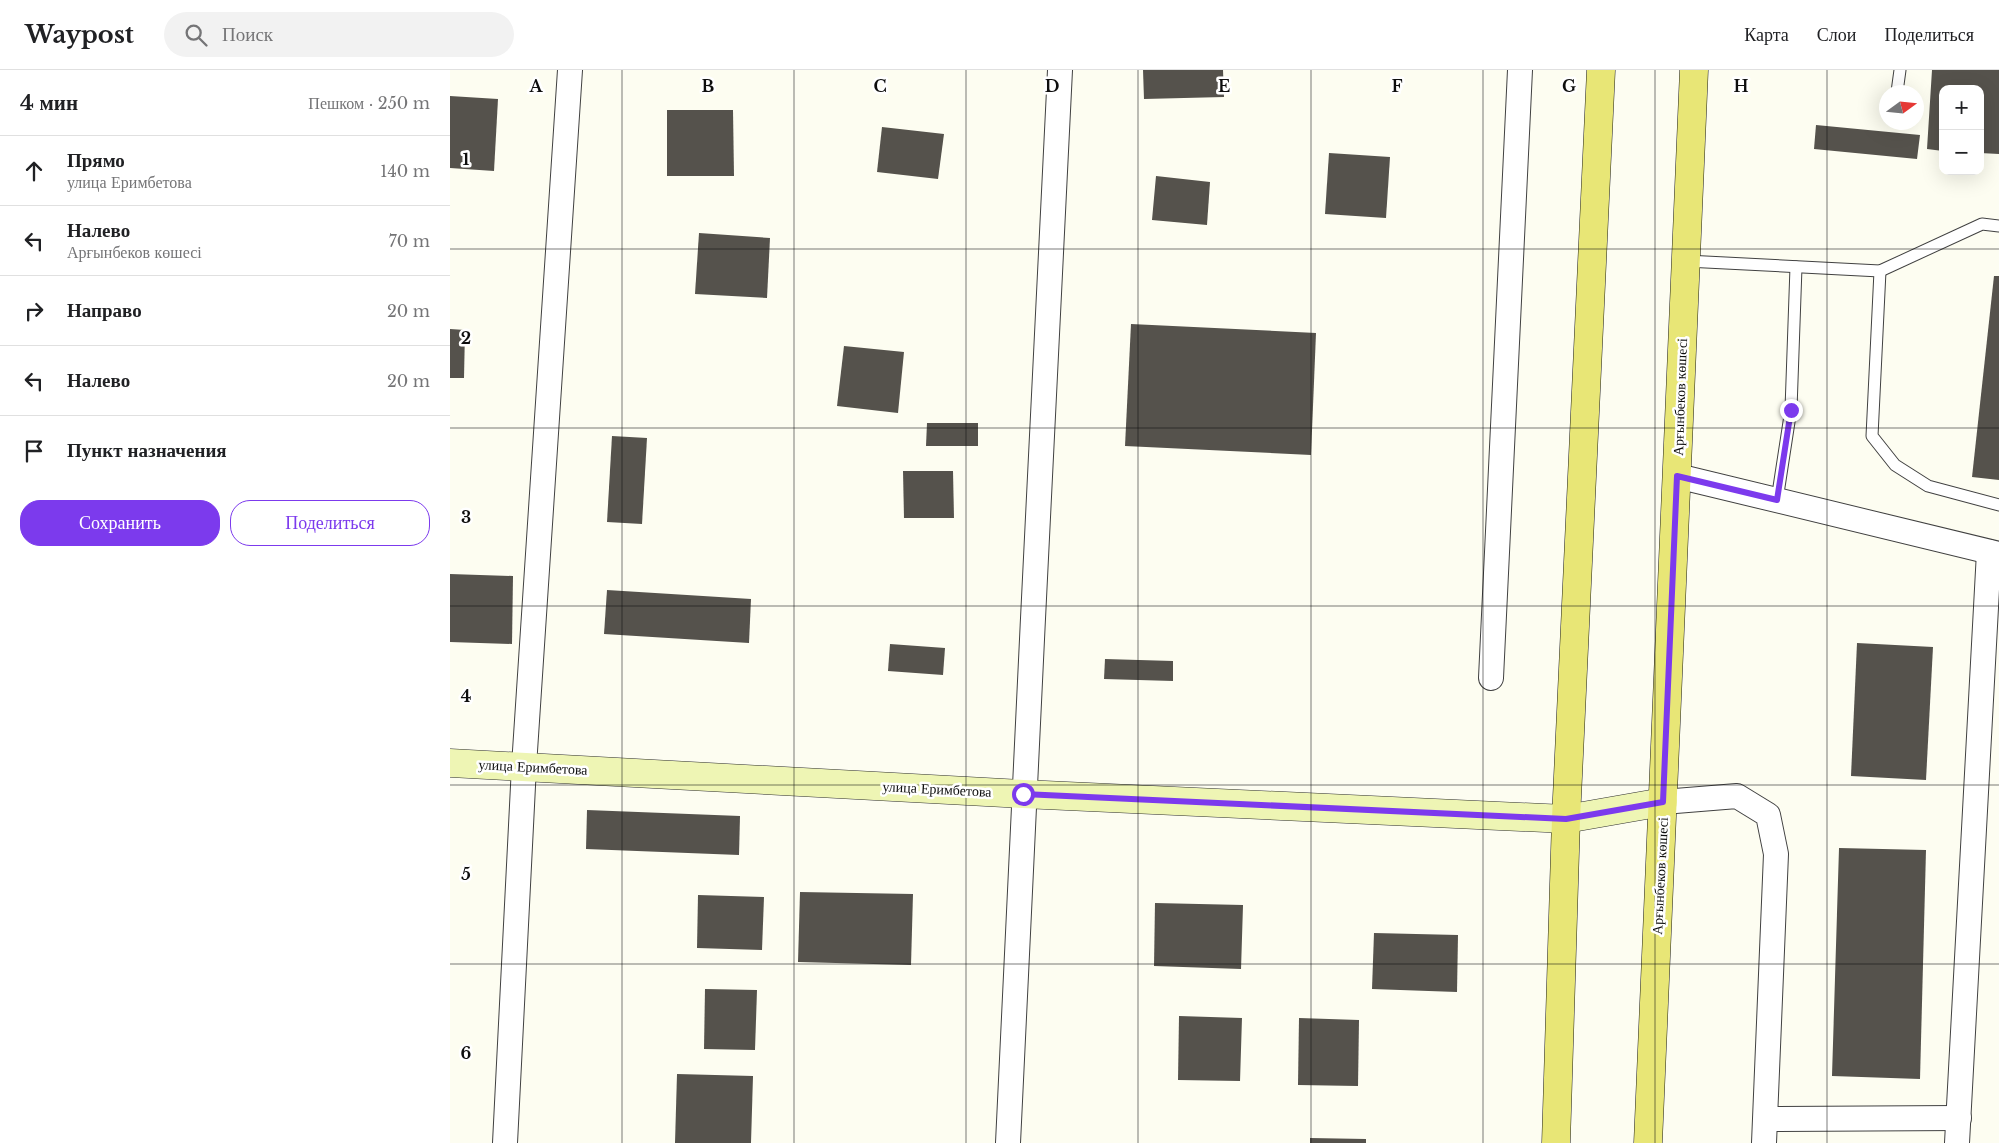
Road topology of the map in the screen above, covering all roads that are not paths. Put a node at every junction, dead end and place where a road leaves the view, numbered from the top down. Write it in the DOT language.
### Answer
graph roads {
  1 [pos="570,70"];
  2 [pos="1060,70"];
  3 [pos="1520,70"];
  4 [pos="1601,70"];
  5 [pos="1694,70"];
  6 [pos="1900,70"];
  7 [pos="1898,85"];
  8 [pos="1999,226"];
  9 [pos="1684,261"];
  10 [pos="1796,267"];
  11 [pos="1880,271"];
  12 [pos="1677,476"];
  13 [pos="1777,500"];
  14 [pos="1999,505"];
  15 [pos="1994,553"];
  16 [pos="1491,678"];
  17 [pos="450,763"];
  18 [pos="524,766"];
  19 [pos="1023,794"];
  20 [pos="1663,802"];
  21 [pos="1566,819"];
  22 [pos="1959,1118"];
  23 [pos="1766,1119"];
  24 [pos="505,1143"];
  25 [pos="1008,1143"];
  26 [pos="1556,1143"];
  27 [pos="1648,1143"];
  28 [pos="1764,1143"];
  29 [pos="1957,1143"];
  1 -- 18 [label="street"];
  2 -- 19 [label="street"];
  3 -- 16 [label="street"];
  4 -- 21 [label="main road"];
  5 -- 9 [label="main road, Арғынбеков көшесі"];
  6 -- 7 [label="lane"];
  8 -- 11 [label="lane"];
  9 -- 10 [label="lane"];
  9 -- 12 [label="main road, Арғынбеков көшесі"];
  10 -- 11 [label="lane"];
  10 -- 13 [label="lane"];
  11 -- 14 [label="lane"];
  12 -- 13 [label="street"];
  12 -- 20 [label="main road, Арғынбеков көшесі"];
  13 -- 15 [label="street"];
  15 -- 22 [label="street"];
  17 -- 18 [label="main road, улица Еримбетова"];
  18 -- 19 [label="main road, улица Еримбетова"];
  18 -- 24 [label="street"];
  19 -- 21 [label="main road, улица Еримбетова"];
  19 -- 25 [label="street"];
  20 -- 21 [label="main road, улица Еримбетова"];
  20 -- 23 [label="street"];
  20 -- 27 [label="main road, Арғынбеков көшесі"];
  21 -- 26 [label="main road"];
  22 -- 23 [label="street"];
  22 -- 29 [label="street"];
  23 -- 28 [label="street"];
}
